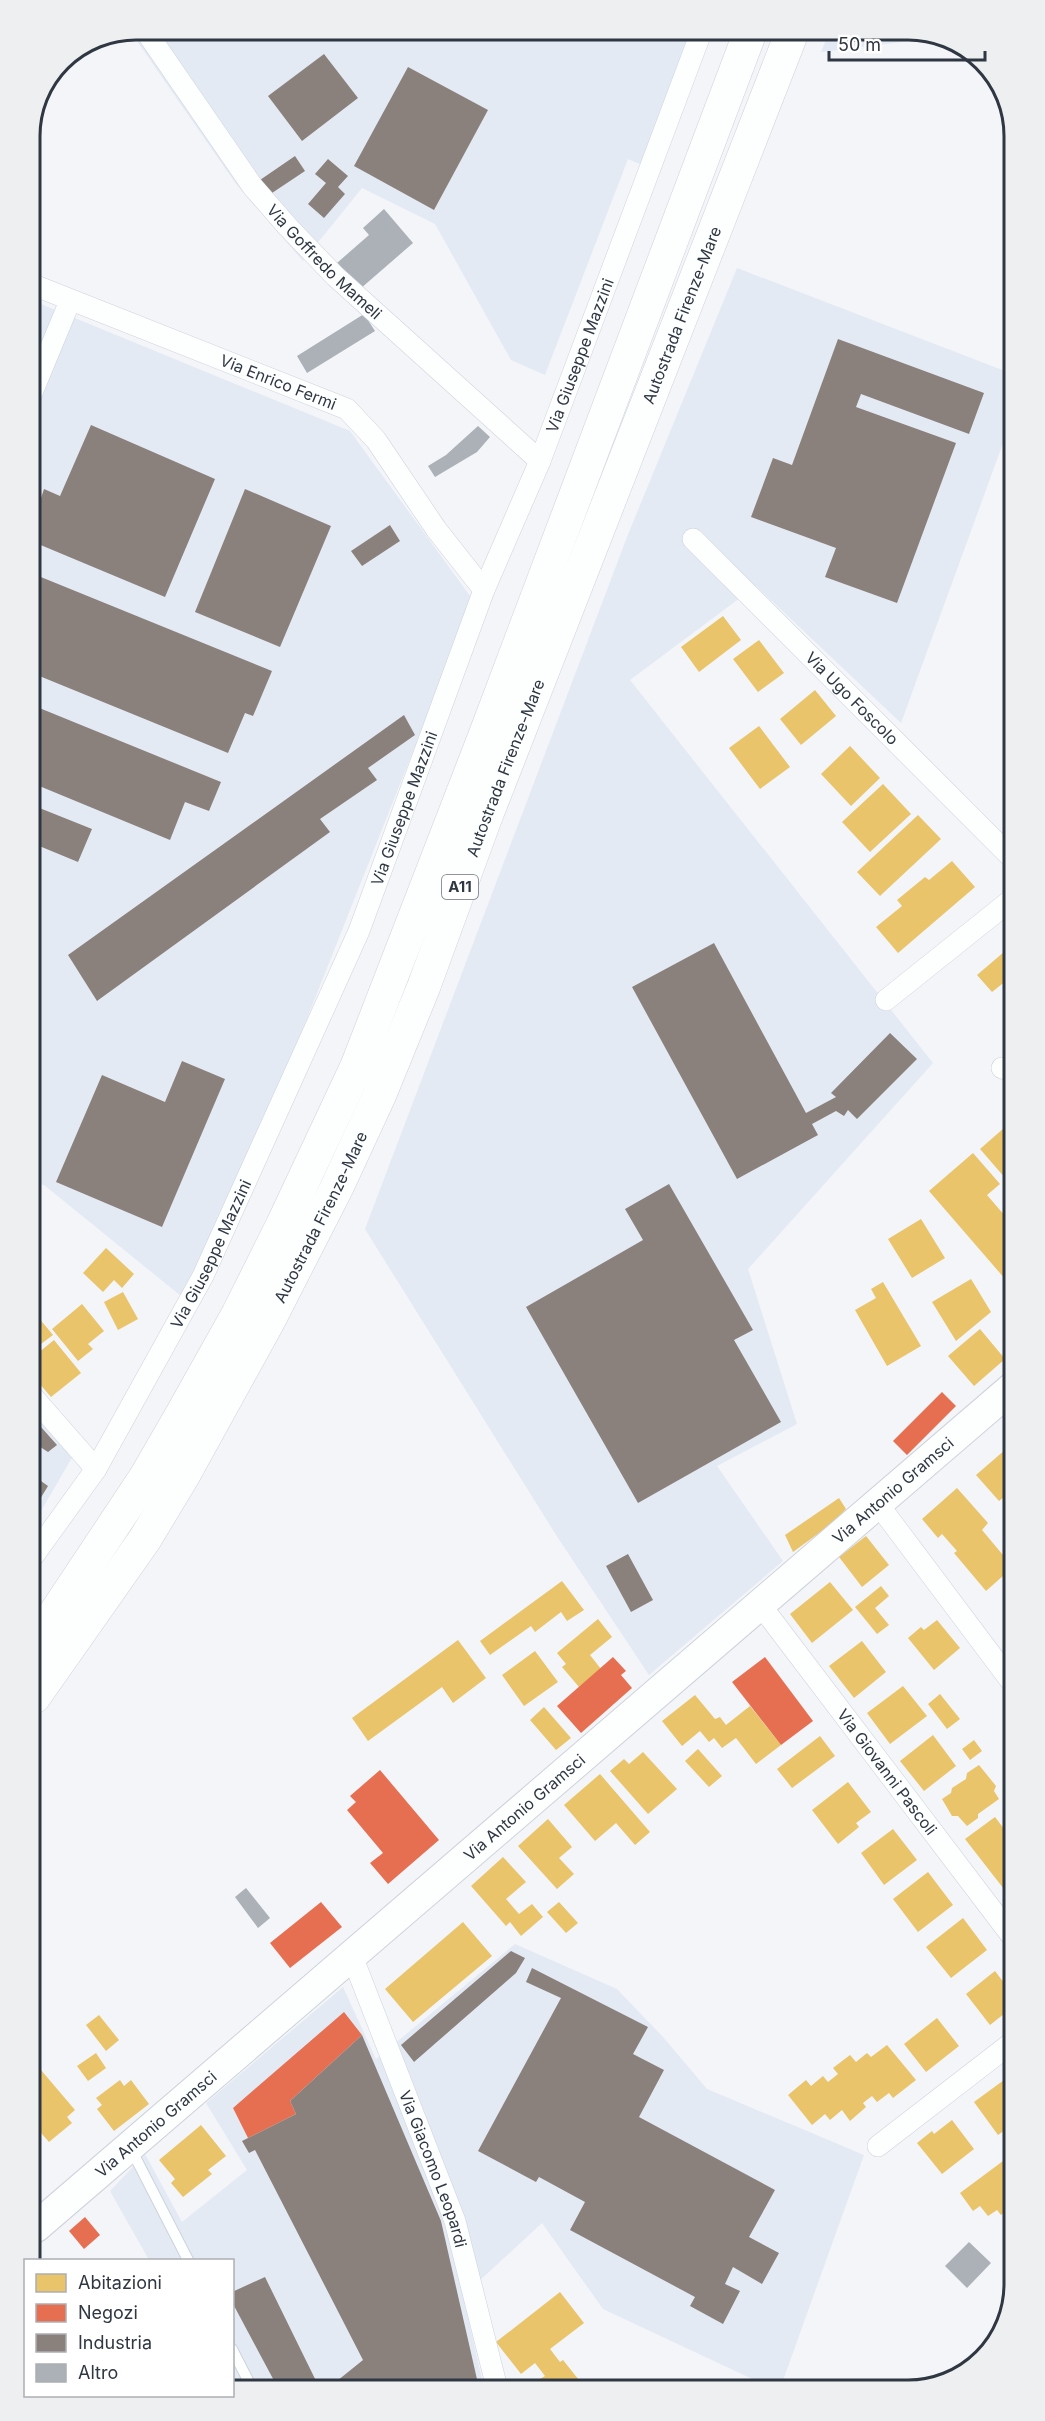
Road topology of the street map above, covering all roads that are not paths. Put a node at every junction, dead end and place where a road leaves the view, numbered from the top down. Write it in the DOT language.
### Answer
graph roads {
  1 [pos="153,40"];
  2 [pos="698,41"];
  3 [pos="747,41"];
  4 [pos="789,41"];
  5 [pos="41,288"];
  6 [pos="70,301"];
  7 [pos="41,371"];
  8 [pos="540,461"];
  9 [pos="693,539"];
  10 [pos="484,591"];
  11 [pos="1004,850"];
  12 [pos="1004,906"];
  13 [pos="886,1000"];
  14 [pos="1004,1395"];
  15 [pos="40,1405"];
  16 [pos="96,1469"];
  17 [pos="878,1503"];
  18 [pos="40,1546"];
  19 [pos="759,1603"];
  20 [pos="40,1636"];
  21 [pos="1004,1672"];
  22 [pos="40,1688"];
  23 [pos="1004,1927"];
  24 [pos="352,1956"];
  25 [pos="1004,2049"];
  26 [pos="130,2146"];
  27 [pos="878,2146"];
  28 [pos="40,2224"];
  29 [pos="187,2259"];
  30 [pos="234,2353"];
  31 [pos="248,2380"];
  32 [pos="495,2380"];
  1 -- 8 [label="street, Via Goffredo Mameli"];
  2 -- 8 [label="street, Via Giuseppe Mazzini"];
  3 -- 20 [label="highway, Autostrada Firenze-Mare / A11"];
  4 -- 22 [label="highway, Autostrada Firenze-Mare / A11"];
  5 -- 6 [label="street, Via Enrico Fermi"];
  6 -- 7 [label="street"];
  6 -- 10 [label="street, Via Enrico Fermi"];
  8 -- 10 [label="street, Via Giuseppe Mazzini"];
  9 -- 11 [label="street, Via Ugo Foscolo"];
  10 -- 16 [label="street, Via Giuseppe Mazzini"];
  12 -- 13 [label="street"];
  14 -- 17 [label="street, Via Antonio Gramsci"];
  15 -- 16 [label="street"];
  16 -- 18 [label="street, Via Giuseppe Mazzini"];
  17 -- 19 [label="street, Via Antonio Gramsci"];
  17 -- 21 [label="street"];
  19 -- 23 [label="street, Via Giovanni Pascoli"];
  19 -- 24 [label="street, Via Antonio Gramsci"];
  24 -- 26 [label="street, Via Antonio Gramsci"];
  24 -- 32 [label="street, Via Giacomo Leopardi"];
  25 -- 27 [label="street"];
  26 -- 28 [label="street, Via Antonio Gramsci"];
  26 -- 29 [label="lane"];
  30 -- 31 [label="lane"];
}
